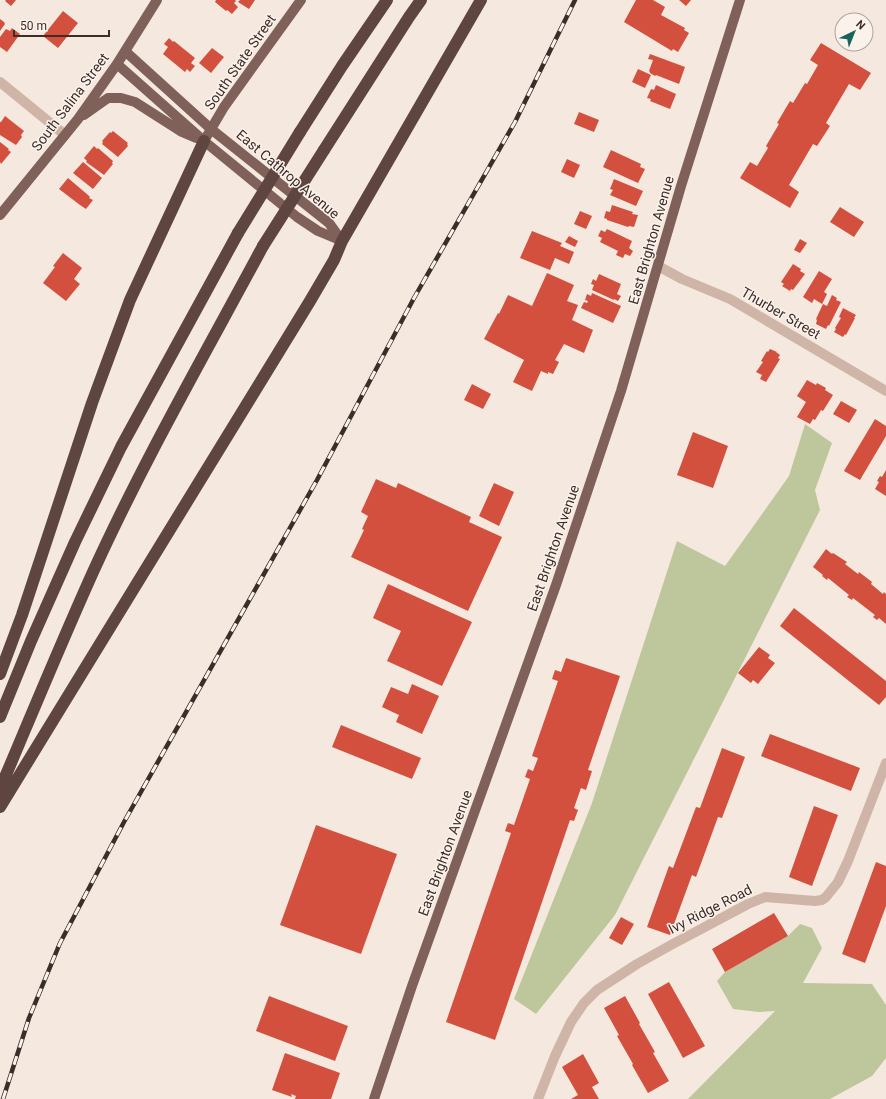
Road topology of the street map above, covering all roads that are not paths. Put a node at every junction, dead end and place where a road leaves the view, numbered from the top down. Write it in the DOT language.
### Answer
graph roads {
  1 [pos="157,0"];
  2 [pos="301,0"];
  3 [pos="387,0"];
  4 [pos="421,0"];
  5 [pos="481,0"];
  6 [pos="740,0"];
  7 [pos="125,51"];
  8 [pos="117,64"];
  9 [pos="0,82"];
  10 [pos="78,119"];
  11 [pos="211,129"];
  12 [pos="65,135"];
  13 [pos="204,141"];
  14 [pos="0,215"];
  15 [pos="342,241"];
  16 [pos="658,266"];
  17 [pos="886,391"];
  18 [pos="0,674"];
  19 [pos="0,717"];
  20 [pos="886,764"];
  21 [pos="0,789"];
  22 [pos="0,807"];
  23 [pos="374,1099"];
  24 [pos="538,1099"];
  1 -- 7 [label="main road, South Salina Street"];
  2 -- 11 [label="main road, South State Street"];
  3 -- 19 [label="highway, bridge"];
  4 -- 21 [label="highway, bridge"];
  5 -- 15 [label="highway"];
  6 -- 16 [label="main road, East Brighton Avenue"];
  7 -- 8 [label="main road, South Salina Street"];
  7 -- 11 [label="main road, East Cathrop Avenue"];
  8 -- 10 [label="main road, South Salina Street"];
  8 -- 13 [label="main road, East Cathrop Avenue"];
  9 -- 12 [label="street"];
  10 -- 12 [label="main road, South Salina Street"];
  10 -- 13 [label="main road"];
  11 -- 13 [label="main road, South State Street"];
  11 -- 15 [label="main road, East Cathrop Avenue"];
  12 -- 14 [label="main road, South Salina Street"];
  13 -- 15 [label="main road, East Cathrop Avenue"];
  13 -- 18 [label="highway"];
  15 -- 22 [label="highway"];
  16 -- 17 [label="street, Thurber Street"];
  16 -- 23 [label="main road, East Brighton Avenue"];
  20 -- 24 [label="street, Ivy Ridge Road"];
}
